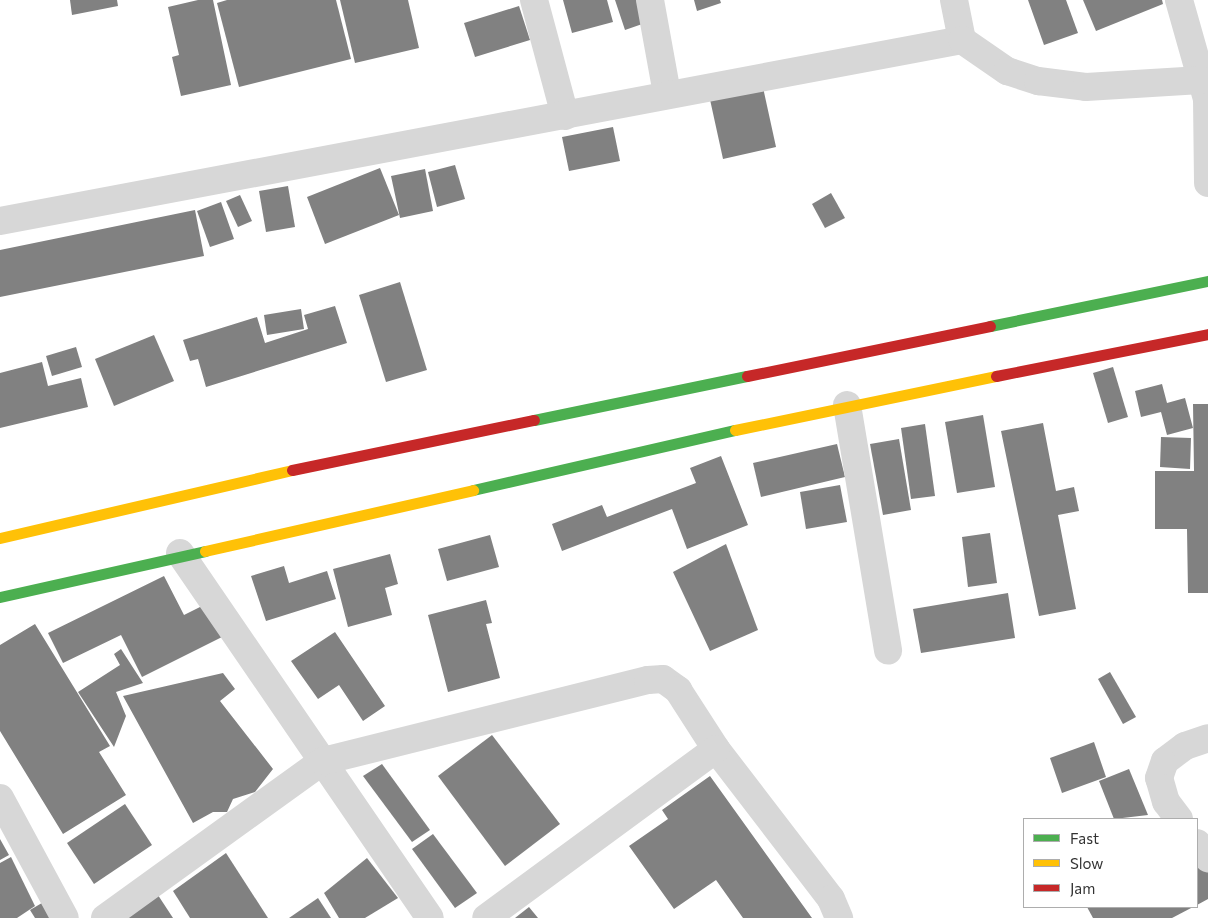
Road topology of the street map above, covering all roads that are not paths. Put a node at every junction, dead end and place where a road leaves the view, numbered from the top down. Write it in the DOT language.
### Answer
graph roads {
  1 [pos="534,0"];
  2 [pos="650,0"];
  3 [pos="954,0"];
  4 [pos="1179,0"];
  5 [pos="962,40"];
  6 [pos="1205,92"];
  7 [pos="656,96"];
  8 [pos="565,116"];
  9 [pos="1208,183"];
  10 [pos="0,221"];
  11 [pos="1208,281"];
  12 [pos="1208,334"];
  13 [pos="847,405"];
  14 [pos="0,538"];
  15 [pos="180,553"];
  16 [pos="0,597"];
  17 [pos="888,651"];
  18 [pos="1208,738"];
  19 [pos="716,750"];
  20 [pos="323,761"];
  21 [pos="0,798"];
  22 [pos="1178,818"];
  23 [pos="1198,844"];
  24 [pos="1208,858"];
  25 [pos="65,918"];
  26 [pos="105,918"];
  27 [pos="430,918"];
  28 [pos="486,918"];
  29 [pos="839,918"];
  1 -- 8 [label="street"];
  2 -- 7 [label="street"];
  3 -- 5 [label="street"];
  4 -- 6 [label="street"];
  5 -- 6 [label="street"];
  5 -- 7 [label="street"];
  6 -- 9 [label="street"];
  7 -- 8 [label="street"];
  8 -- 10 [label="street"];
  11 -- 14 [label="main road"];
  12 -- 13 [label="main road"];
  13 -- 15 [label="main road"];
  13 -- 17 [label="street"];
  15 -- 16 [label="main road"];
  15 -- 20 [label="street"];
  18 -- 22 [label="street"];
  19 -- 20 [label="street"];
  19 -- 28 [label="street"];
  19 -- 29 [label="street"];
  20 -- 26 [label="street"];
  20 -- 27 [label="street"];
  21 -- 25 [label="street"];
  23 -- 24 [label="street"];
}
